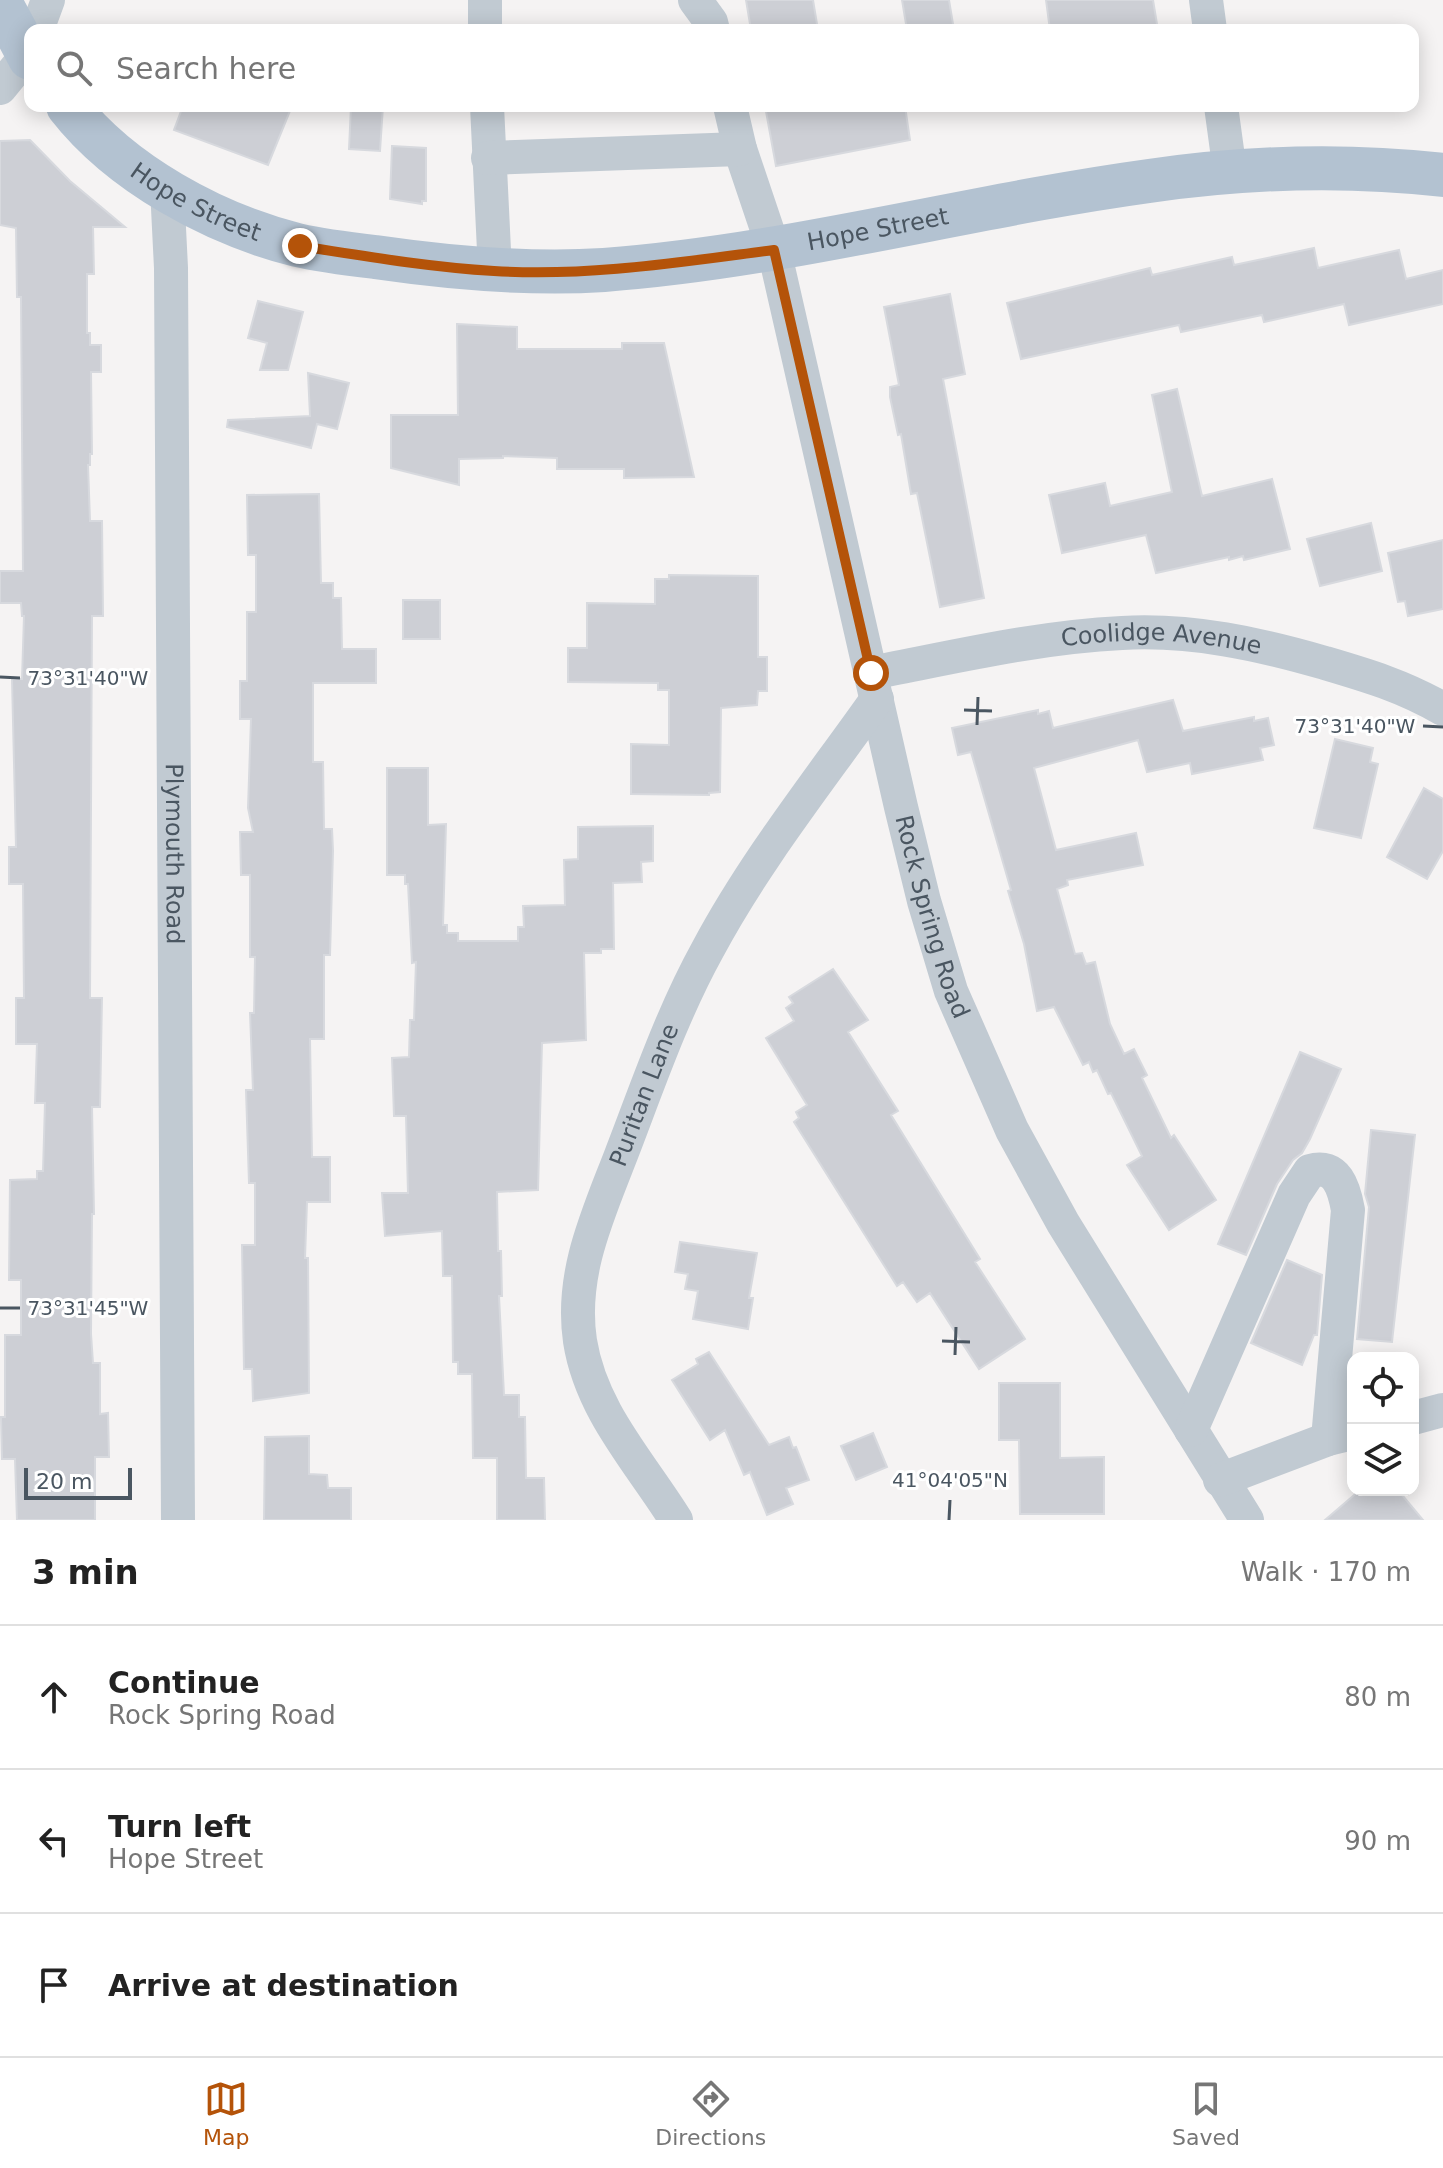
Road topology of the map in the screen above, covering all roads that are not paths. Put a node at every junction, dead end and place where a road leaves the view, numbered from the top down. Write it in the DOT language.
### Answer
graph roads {
  1 [pos="48,0"];
  2 [pos="485,0"];
  3 [pos="1206,0"];
  4 [pos="0,2"];
  5 [pos="40,24"];
  6 [pos="485,24"];
  7 [pos="1209,24"];
  8 [pos="24,38"];
  9 [pos="24,57"];
  10 [pos="0,88"];
  11 [pos="74,112"];
  12 [pos="487,112"];
  13 [pos="731,112"];
  14 [pos="1222,112"];
  15 [pos="740,149"];
  16 [pos="488,158"];
  17 [pos="1230,172"];
  18 [pos="1443,175"];
  19 [pos="167,188"];
  20 [pos="774,250"];
  21 [pos="495,271"];
  22 [pos="874,686"];
  23 [pos="1443,709"];
  24 [pos="1443,1410"];
  25 [pos="1419,1416"];
  26 [pos="1191,1430"];
  27 [pos="1340,1436"];
  28 [pos="1220,1480"];
  29 [pos="178,1520"];
  30 [pos="676,1520"];
  31 [pos="1247,1520"];
  1 -- 5 [label="street"];
  2 -- 6 [label="street"];
  3 -- 7 [label="street"];
  4 -- 8 [label="main road"];
  9 -- 10 [label="street"];
  11 -- 19 [label="main road, Hope Street"];
  12 -- 16 [label="street"];
  13 -- 15 [label="street, Rock Spring Road"];
  14 -- 17 [label="street"];
  15 -- 16 [label="street"];
  15 -- 20 [label="street, Rock Spring Road"];
  16 -- 21 [label="street"];
  17 -- 18 [label="main road, Hope Street"];
  17 -- 20 [label="main road, Hope Street"];
  19 -- 21 [label="main road, Hope Street"];
  19 -- 29 [label="street, Plymouth Road"];
  20 -- 21 [label="main road, Hope Street"];
  20 -- 22 [label="street, Rock Spring Road"];
  22 -- 23 [label="street, Coolidge Avenue"];
  22 -- 26 [label="street, Rock Spring Road"];
  22 -- 30 [label="street, Puritan Lane"];
  24 -- 25 [label="street"];
  26 -- 27 [label="street"];
  26 -- 28 [label="street, Rock Spring Road"];
  27 -- 28 [label="street"];
  28 -- 31 [label="street, Rock Spring Road"];
}
